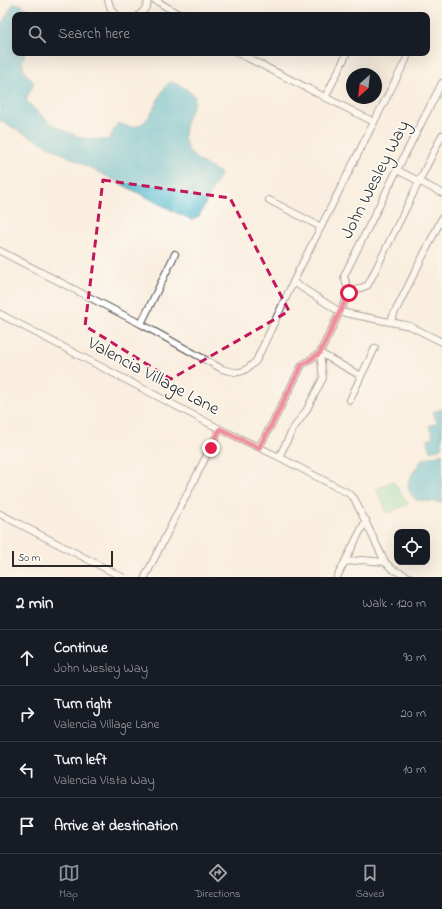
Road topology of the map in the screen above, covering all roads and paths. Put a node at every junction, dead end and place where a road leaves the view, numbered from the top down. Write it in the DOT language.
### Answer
graph roads {
  1 [pos="108,0"];
  2 [pos="148,0"];
  3 [pos="155,0"];
  4 [pos="114,12"];
  5 [pos="144,12"];
  6 [pos="175,12"];
  7 [pos="244,56"];
  8 [pos="346,56"];
  9 [pos="407,56"];
  10 [pos="442,83"];
  11 [pos="325,98"];
  12 [pos="374,122"];
  13 [pos="442,135"];
  14 [pos="397,170"];
  15 [pos="419,181"];
  16 [pos="442,193"];
  17 [pos="270,200"];
  18 [pos="442,218"];
  19 [pos="321,227"];
  20 [pos="0,251"];
  21 [pos="175,254"];
  22 [pos="293,282"];
  23 [pos="349,293"];
  24 [pos="340,312"];
  25 [pos="0,314"];
  26 [pos="390,322"];
  27 [pos="141,324"];
  28 [pos="442,342"];
  29 [pos="375,348"];
  30 [pos="320,353"];
  31 [pos="362,376"];
  32 [pos="350,400"];
  33 [pos="220,429"];
  34 [pos="259,448"];
  35 [pos="279,457"];
  36 [pos="0,514"];
  37 [pos="366,520"];
  38 [pos="345,562"];
  39 [pos="385,562"];
  40 [pos="122,577"];
  41 [pos="145,577"];
  42 [pos="337,577"];
  43 [pos="409,577"];
  1 -- 4 [label="lane"];
  2 -- 5 [label="lane"];
  3 -- 6 [label="lane"];
  7 -- 11 [label="lane"];
  8 -- 11 [label="lane"];
  9 -- 12 [label="lane"];
  10 -- 14 [label="lane, John Wesley Way"];
  11 -- 12 [label="lane"];
  12 -- 19 [label="lane"];
  13 -- 15 [label="lane"];
  14 -- 15 [label="lane"];
  14 -- 23 [label="lane, John Wesley Way"];
  15 -- 16 [label="lane"];
  15 -- 23 [label="lane"];
  17 -- 19 [label="lane"];
  18 -- 26 [label="lane"];
  19 -- 22 [label="lane"];
  20 -- 27 [label="lane"];
  21 -- 27 [label="lane"];
  22 -- 24 [label="lane"];
  22 -- 27 [label="lane"];
  23 -- 24 [label="lane"];
  24 -- 26 [label="lane"];
  24 -- 30 [label="lane"];
  25 -- 33 [label="lane, Valencia Village Lane"];
  26 -- 28 [label="lane"];
  29 -- 31 [label="lane"];
  30 -- 31 [label="lane"];
  30 -- 34 [label="lane"];
  30 -- 35 [label="lane"];
  31 -- 32 [label="lane"];
  33 -- 34 [label="lane, Valencia Village Lane"];
  33 -- 41 [label="lane"];
  34 -- 35 [label="lane, Valencia Village Lane"];
  35 -- 37 [label="lane, Valencia Village Lane"];
  36 -- 40 [label="lane"];
  37 -- 38 [label="lane"];
  37 -- 39 [label="lane, Valencia Village Lane"];
  38 -- 39 [label="lane"];
  38 -- 42 [label="lane"];
  39 -- 43 [label="lane"];
}
